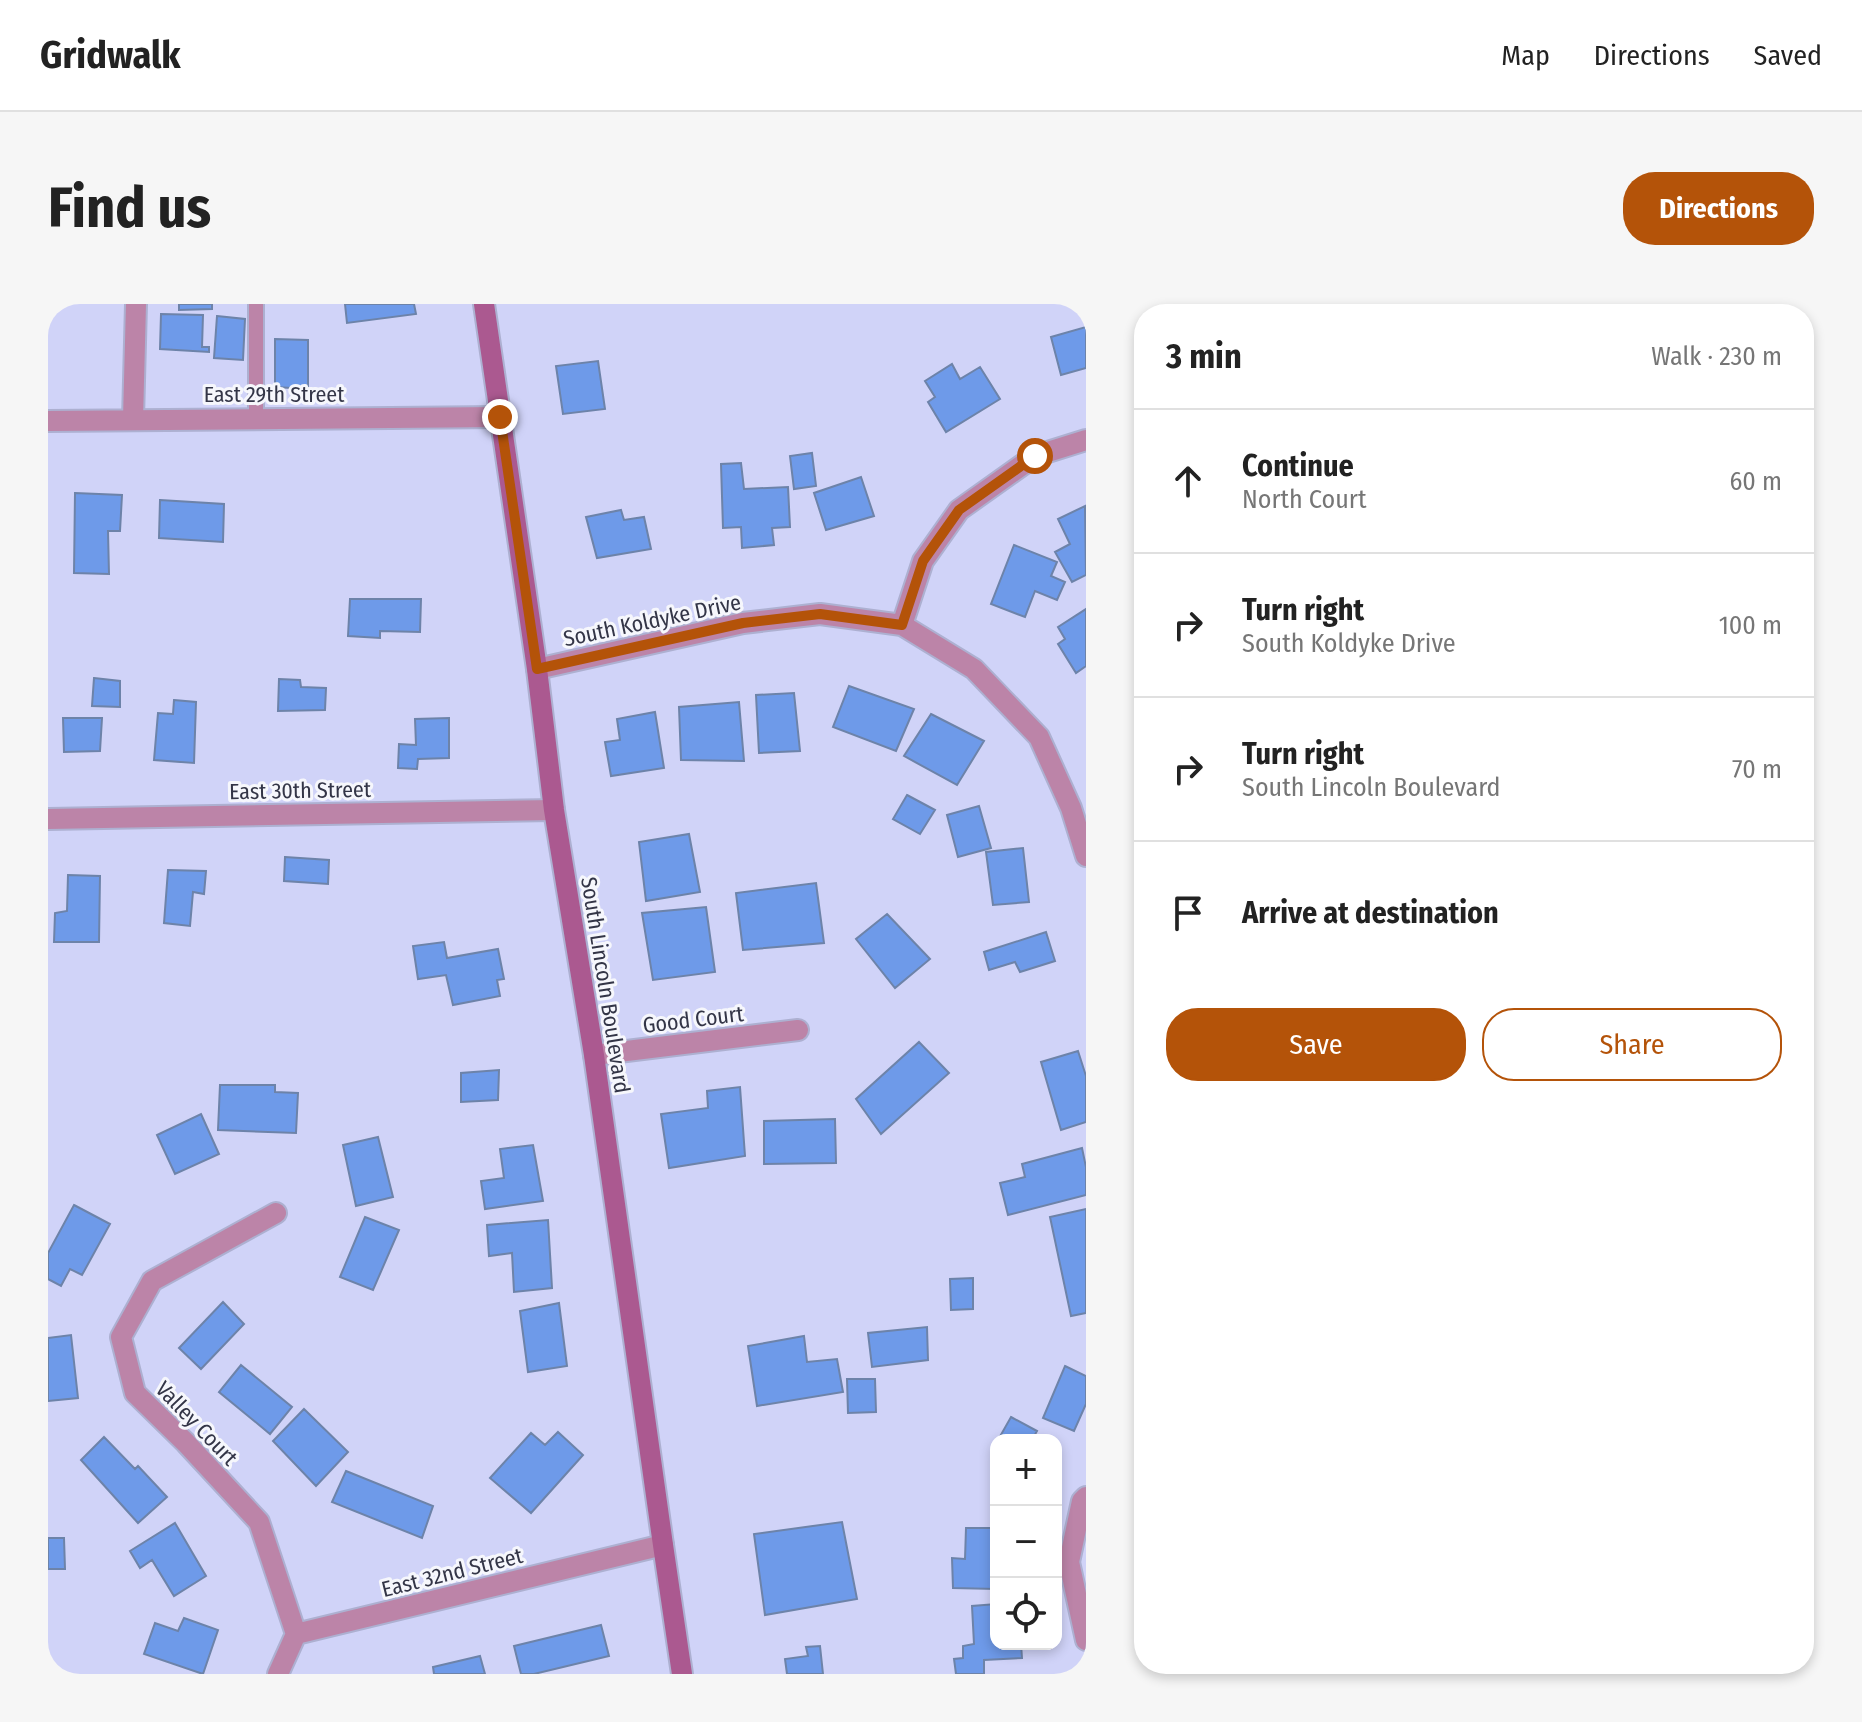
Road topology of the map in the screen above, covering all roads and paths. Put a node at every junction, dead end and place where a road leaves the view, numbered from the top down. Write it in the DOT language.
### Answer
graph roads {
  1 [pos="136,304"];
  2 [pos="256,304"];
  3 [pos="484,304"];
  4 [pos="500,417"];
  5 [pos="256,418"];
  6 [pos="133,419"];
  7 [pos="48,421"];
  8 [pos="1086,440"];
  9 [pos="902,625"];
  10 [pos="537,669"];
  11 [pos="554,810"];
  12 [pos="48,819"];
  13 [pos="1086,856"];
  14 [pos="798,1030"];
  15 [pos="594,1055"];
  16 [pos="276,1213"];
  17 [pos="1086,1497"];
  18 [pos="663,1545"];
  19 [pos="296,1634"];
  20 [pos="1086,1640"];
  21 [pos="278,1674"];
  22 [pos="682,1674"];
  1 -- 6 [label="street"];
  2 -- 5 [label="lane"];
  3 -- 4 [label="street, South Lincoln Boulevard"];
  4 -- 5 [label="street, East 29th Street"];
  4 -- 10 [label="street, South Lincoln Boulevard"];
  5 -- 6 [label="street, East 29th Street"];
  6 -- 7 [label="street, East 29th Street"];
  8 -- 9 [label="street"];
  9 -- 10 [label="street, South Koldyke Drive"];
  9 -- 13 [label="street, South Koldyke Drive"];
  10 -- 11 [label="street, South Lincoln Boulevard"];
  11 -- 12 [label="street, East 30th Street"];
  11 -- 15 [label="street, South Lincoln Boulevard"];
  14 -- 15 [label="street, Good Court"];
  15 -- 18 [label="street, South Lincoln Boulevard"];
  16 -- 19 [label="street, Valley Court"];
  17 -- 20 [label="street"];
  18 -- 19 [label="street, East 32nd Street"];
  18 -- 22 [label="street, South Lincoln Boulevard"];
  19 -- 21 [label="street"];
}
